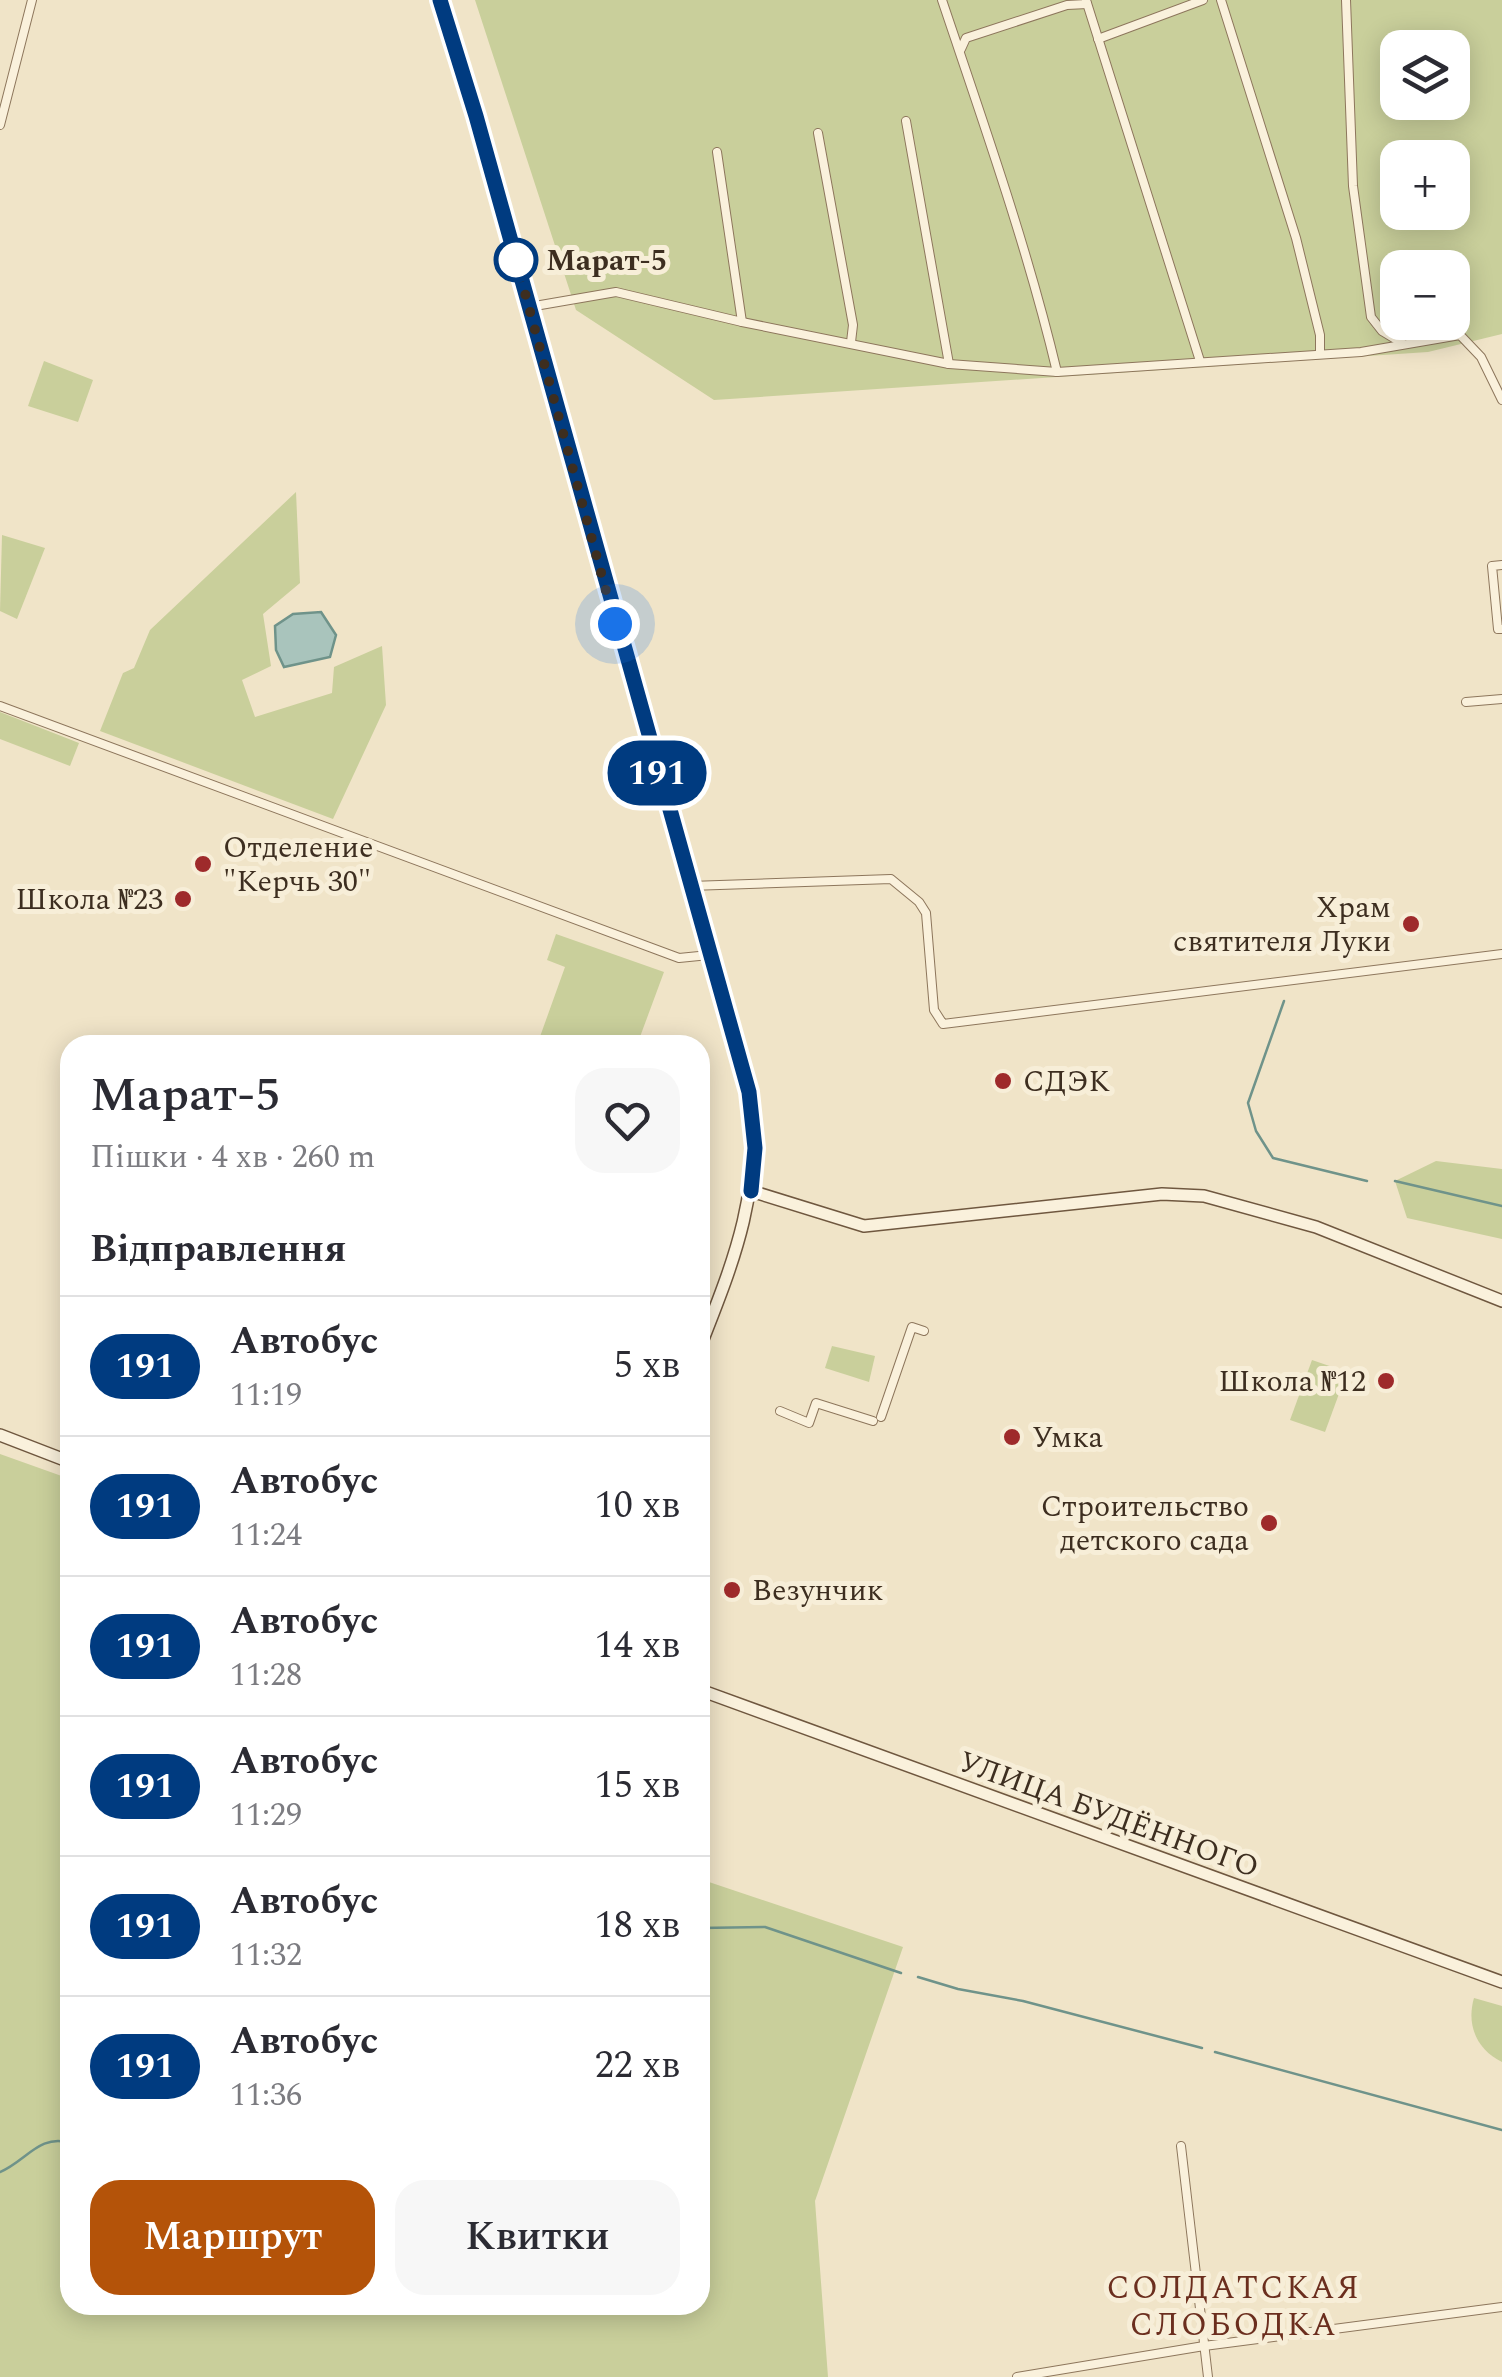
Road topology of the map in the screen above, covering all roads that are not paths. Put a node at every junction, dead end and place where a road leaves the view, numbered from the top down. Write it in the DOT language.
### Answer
graph roads {
  1 [pos="32,0"];
  2 [pos="440,0"];
  3 [pos="942,0"];
  4 [pos="1203,0"];
  5 [pos="1221,0"];
  6 [pos="1346,0"];
  7 [pos="1086,2"];
  8 [pos="1098,39"];
  9 [pos="961,49"];
  10 [pos="906,120"];
  11 [pos="0,124"];
  12 [pos="818,133"];
  13 [pos="717,152"];
  14 [pos="529,307"];
  15 [pos="742,322"];
  16 [pos="850,342"];
  17 [pos="1402,343"];
  18 [pos="1320,352"];
  19 [pos="1200,361"];
  20 [pos="949,364"];
  21 [pos="1057,372"];
  22 [pos="1502,400"];
  23 [pos="1497,566"];
  24 [pos="1502,629"];
  25 [pos="1502,699"];
  26 [pos="1466,702"];
  27 [pos="0,706"];
  28 [pos="690,886"];
  29 [pos="709,954"];
  30 [pos="1502,954"];
  31 [pos="751,1191"];
  32 [pos="1502,1302"];
  33 [pos="710,1319"];
  34 [pos="924,1331"];
  35 [pos="780,1411"];
  36 [pos="0,1435"];
  37 [pos="60,1458"];
  38 [pos="710,1694"];
  39 [pos="1502,1982"];
  40 [pos="1181,2146"];
  41 [pos="1502,2307"];
  42 [pos="1204,2346"];
  43 [pos="1017,2377"];
  44 [pos="1208,2377"];
  1 -- 11 [label="street"];
  2 -- 14 [label="main road"];
  3 -- 9 [label="street"];
  4 -- 8 [label="street"];
  5 -- 18 [label="street"];
  6 -- 17 [label="street"];
  7 -- 8 [label="street"];
  7 -- 9 [label="street"];
  8 -- 19 [label="street"];
  9 -- 21 [label="street"];
  10 -- 20 [label="street"];
  12 -- 16 [label="street"];
  13 -- 15 [label="street"];
  14 -- 15 [label="street"];
  14 -- 28 [label="main road"];
  15 -- 16 [label="street"];
  16 -- 20 [label="street"];
  17 -- 18 [label="street"];
  17 -- 22 [label="street"];
  18 -- 19 [label="street"];
  19 -- 21 [label="street"];
  20 -- 21 [label="street"];
  23 -- 24 [label="street"];
  25 -- 26 [label="street"];
  27 -- 29 [label="street"];
  28 -- 29 [label="main road"];
  28 -- 30 [label="street"];
  29 -- 31 [label="main road"];
  31 -- 32 [label="main road"];
  31 -- 33 [label="main road"];
  34 -- 35 [label="street"];
  36 -- 37 [label="main road"];
  38 -- 39 [label="main road, УЛИЦА БУДЁННОГО"];
  40 -- 42 [label="street"];
  41 -- 42 [label="street"];
  42 -- 43 [label="street"];
  42 -- 44 [label="street"];
}
